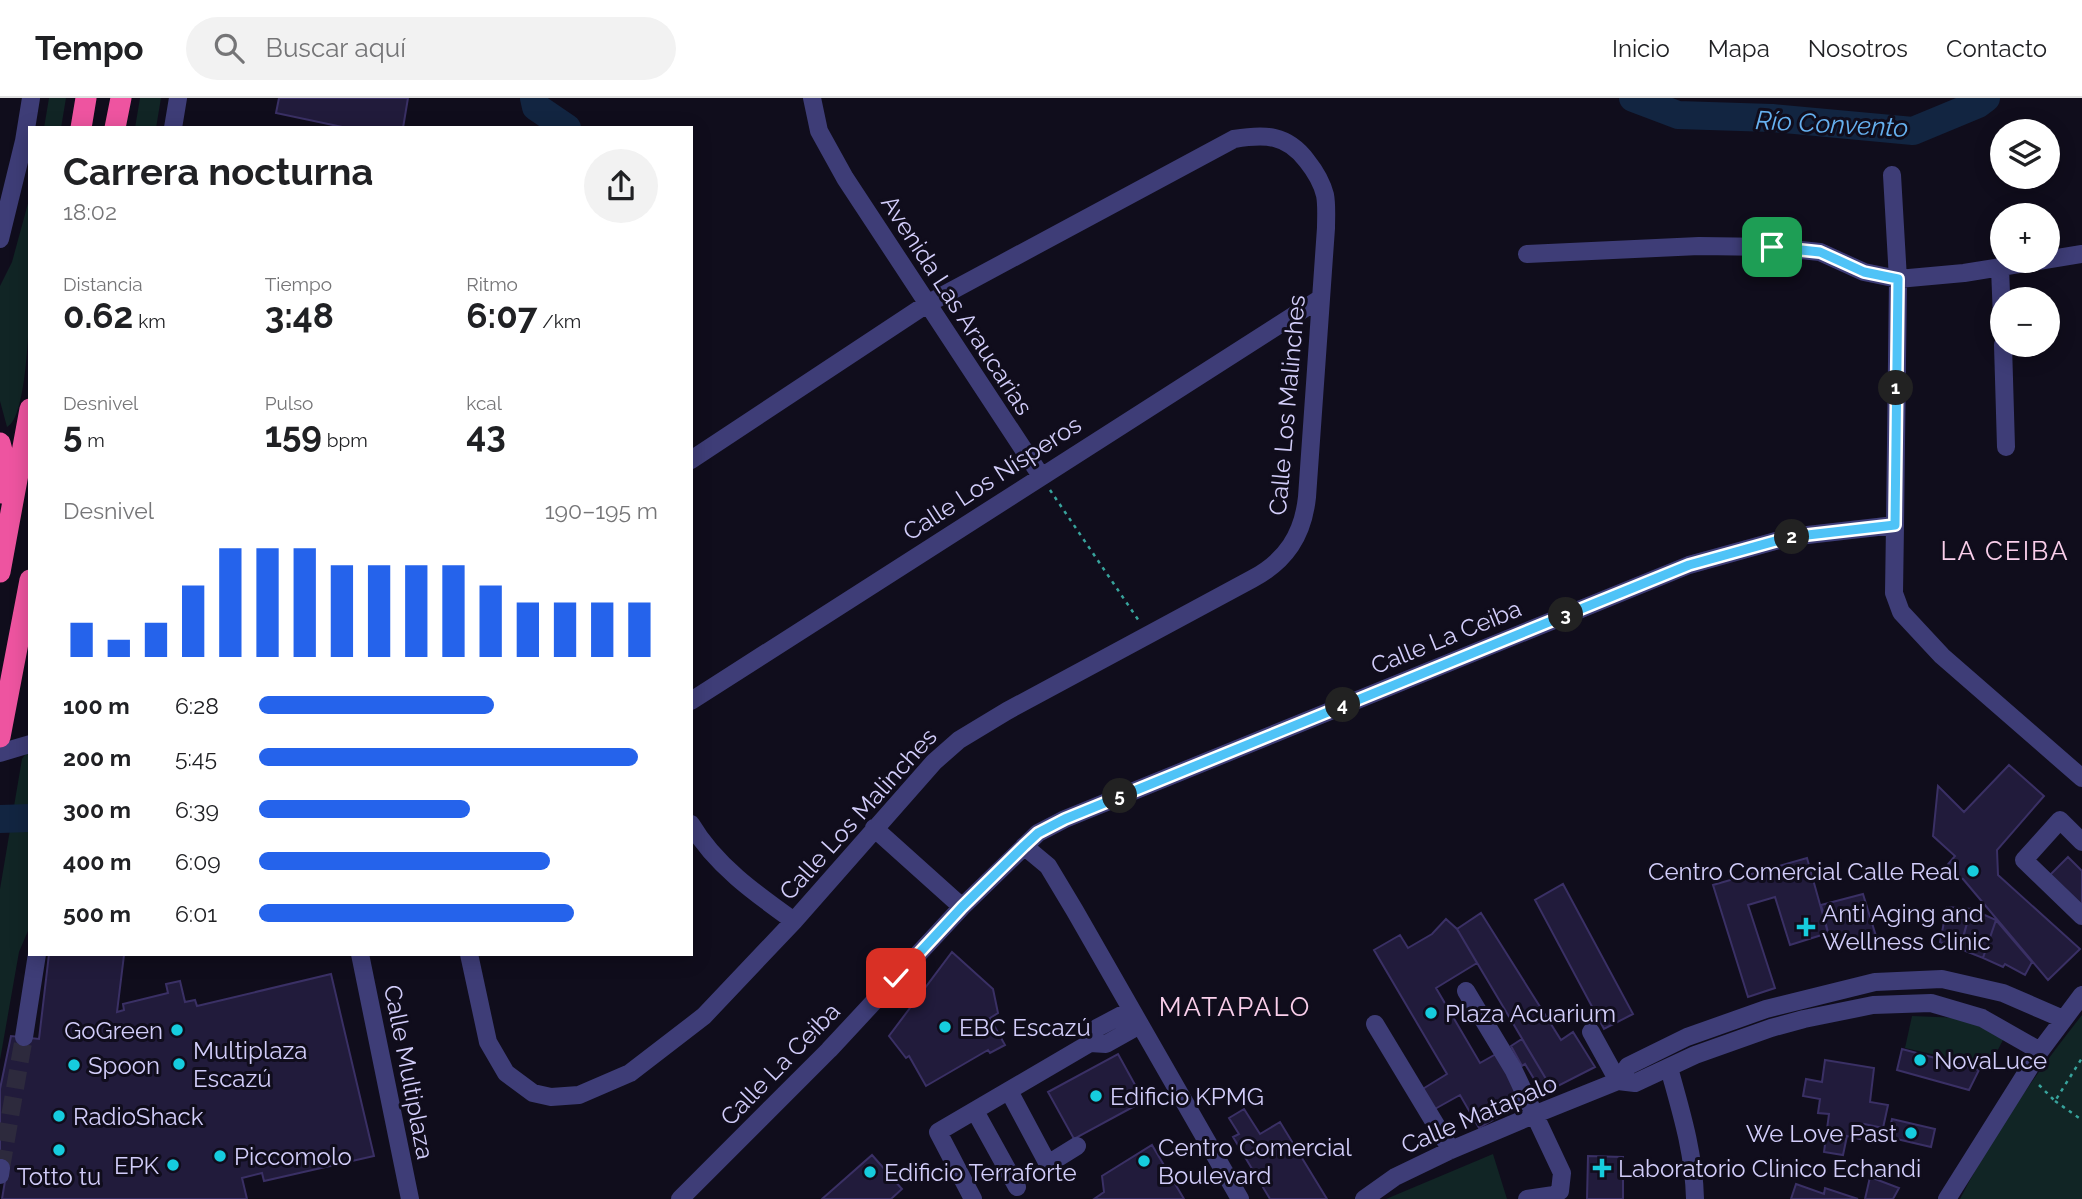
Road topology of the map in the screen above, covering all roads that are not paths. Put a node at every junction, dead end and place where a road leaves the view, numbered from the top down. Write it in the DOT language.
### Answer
graph roads {
  1 [pos="31,98"];
  2 [pos="86,98"];
  3 [pos="121,98"];
  4 [pos="178,98"];
  5 [pos="812,98"];
  6 [pos="81,126"];
  7 [pos="115,126"];
  8 [pos="173,126"];
  9 [pos="1892,176"];
  10 [pos="0,239"];
  11 [pos="1527,254"];
  12 [pos="2082,254"];
  13 [pos="2060,258"];
  14 [pos="1990,269"];
  15 [pos="1898,279"];
  16 [pos="1321,298"];
  17 [pos="927,304"];
  18 [pos="2003,357"];
  19 [pos="28,420"];
  20 [pos="0,443"];
  21 [pos="2006,447"];
  22 [pos="693,459"];
  23 [pos="1041,476"];
  24 [pos="0,509"];
  25 [pos="1895,525"];
  26 [pos="0,572"];
  27 [pos="28,591"];
  28 [pos="28,631"];
  29 [pos="12,676"];
  30 [pos="693,700"];
  31 [pos="0,737"];
  32 [pos="28,745"];
  33 [pos="0,754"];
  34 [pos="2082,778"];
  35 [pos="693,827"];
  36 [pos="874,828"];
  37 [pos="2082,842"];
  38 [pos="1024,846"];
  39 [pos="962,907"];
  40 [pos="2082,916"];
  41 [pos="794,920"];
  42 [pos="37,956"];
  43 [pos="360,956"];
  44 [pos="469,956"];
  45 [pos="1466,991"];
  46 [pos="2082,995"];
  47 [pos="1136,1017"];
  48 [pos="2063,1019"];
  49 [pos="1375,1024"];
  50 [pos="1591,1032"];
  51 [pos="24,1037"];
  52 [pos="2040,1051"];
  53 [pos="1669,1068"];
  54 [pos="1618,1081"];
  55 [pos="1009,1091"];
  56 [pos="975,1111"];
  57 [pos="1536,1114"];
  58 [pos="1077,1146"];
  59 [pos="1451,1150"];
  60 [pos="1017,1187"];
  61 [pos="410,1199"];
  62 [pos="680,1199"];
  63 [pos="973,1199"];
  64 [pos="1240,1199"];
  65 [pos="1364,1199"];
  66 [pos="1527,1199"];
  67 [pos="1695,1199"];
  68 [pos="1947,1199"];
  1 -- 10 [label="street"];
  2 -- 6 [label="highway"];
  3 -- 7 [label="highway"];
  4 -- 8 [label="street"];
  5 -- 17 [label="street, Avenida Las Araucarias"];
  9 -- 15 [label="street"];
  11 -- 15 [label="street"];
  12 -- 13 [label="street"];
  14 -- 15 [label="street"];
  15 -- 25 [label="street"];
  16 -- 17 [label="street, Calle Los Malinches"];
  16 -- 23 [label="street, Calle Los Nísperos"];
  16 -- 36 [label="street, Calle Los Malinches"];
  17 -- 22 [label="street, Calle Los Malinches"];
  17 -- 23 [label="street, Avenida Las Araucarias"];
  18 -- 21 [label="street"];
  19 -- 26 [label="highway"];
  20 -- 24 [label="highway"];
  23 -- 30 [label="street, Calle Los Nísperos"];
  25 -- 34 [label="street"];
  25 -- 38 [label="street, Calle La Ceiba"];
  27 -- 29 [label="highway"];
  28 -- 29 [label="highway"];
  29 -- 31 [label="highway"];
  32 -- 33 [label="street"];
  35 -- 41 [label="street"];
  36 -- 39 [label="street"];
  36 -- 41 [label="street, Calle Los Malinches"];
  37 -- 40 [label="street"];
  38 -- 39 [label="street, Calle La Ceiba"];
  38 -- 47 [label="street"];
  39 -- 62 [label="street, Calle La Ceiba"];
  41 -- 44 [label="street, Calle Los Malinches"];
  42 -- 51 [label="street"];
  43 -- 61 [label="street, Calle Multiplaza"];
  45 -- 57 [label="street"];
  46 -- 48 [label="street"];
  47 -- 55 [label="street"];
  47 -- 64 [label="street"];
  48 -- 52 [label="street"];
  48 -- 54 [label="street, Calle Matapalo"];
  49 -- 59 [label="street"];
  50 -- 54 [label="street"];
  52 -- 53 [label="street, Calle Matapalo"];
  52 -- 68 [label="street"];
  53 -- 54 [label="street, Calle Matapalo"];
  53 -- 67 [label="street"];
  54 -- 57 [label="street, Calle Matapalo"];
  55 -- 56 [label="street"];
  55 -- 58 [label="street"];
  56 -- 60 [label="street"];
  56 -- 63 [label="street"];
  57 -- 59 [label="street, Calle Matapalo"];
  57 -- 66 [label="street"];
  59 -- 65 [label="street, Calle Matapalo"];
}
